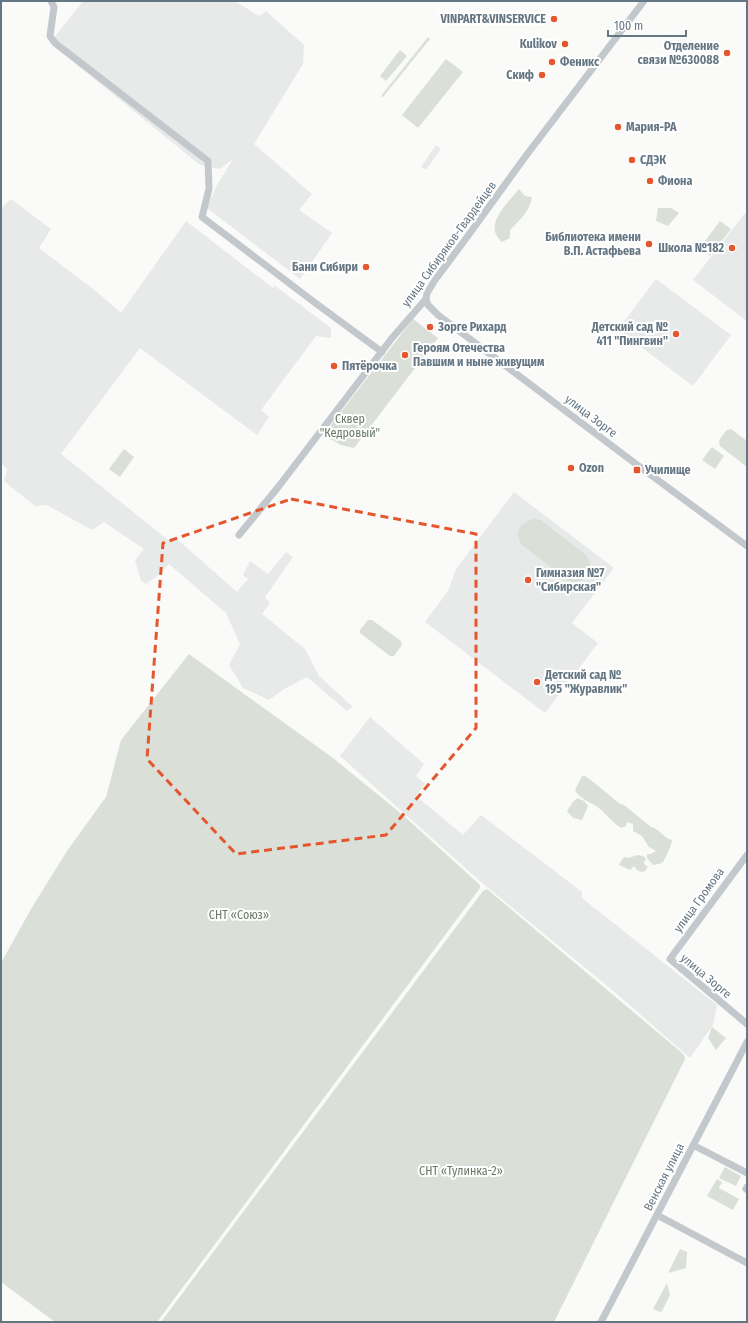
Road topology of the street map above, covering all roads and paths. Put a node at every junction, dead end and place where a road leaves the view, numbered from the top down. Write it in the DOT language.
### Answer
graph roads {
  1 [pos="51,1"];
  2 [pos="644,1"];
  3 [pos="426,299"];
  4 [pos="382,352"];
  5 [pos="239,535"];
  6 [pos="747,546"];
  7 [pos="747,855"];
  8 [pos="670,959"];
  9 [pos="747,1024"];
  10 [pos="747,1042"];
  11 [pos="693,1145"];
  12 [pos="747,1174"];
  13 [pos="657,1215"];
  14 [pos="747,1263"];
  15 [pos="601,1322"];
  1 -- 4 [label="street"];
  2 -- 3 [label="street, улица Сибиряков-Гвардейцев"];
  3 -- 4 [label="street, улица Сибиряков-Гвардейцев"];
  3 -- 6 [label="street, улица Зорге"];
  4 -- 5 [label="street, улица Сибиряков-Гвардейцев"];
  7 -- 8 [label="street, улица Громова"];
  8 -- 9 [label="street, улица Зорге"];
  10 -- 11 [label="street, Венская улица"];
  11 -- 12 [label="street"];
  11 -- 13 [label="street, Венская улица"];
  13 -- 14 [label="street"];
  13 -- 15 [label="street, Венская улица"];
}
